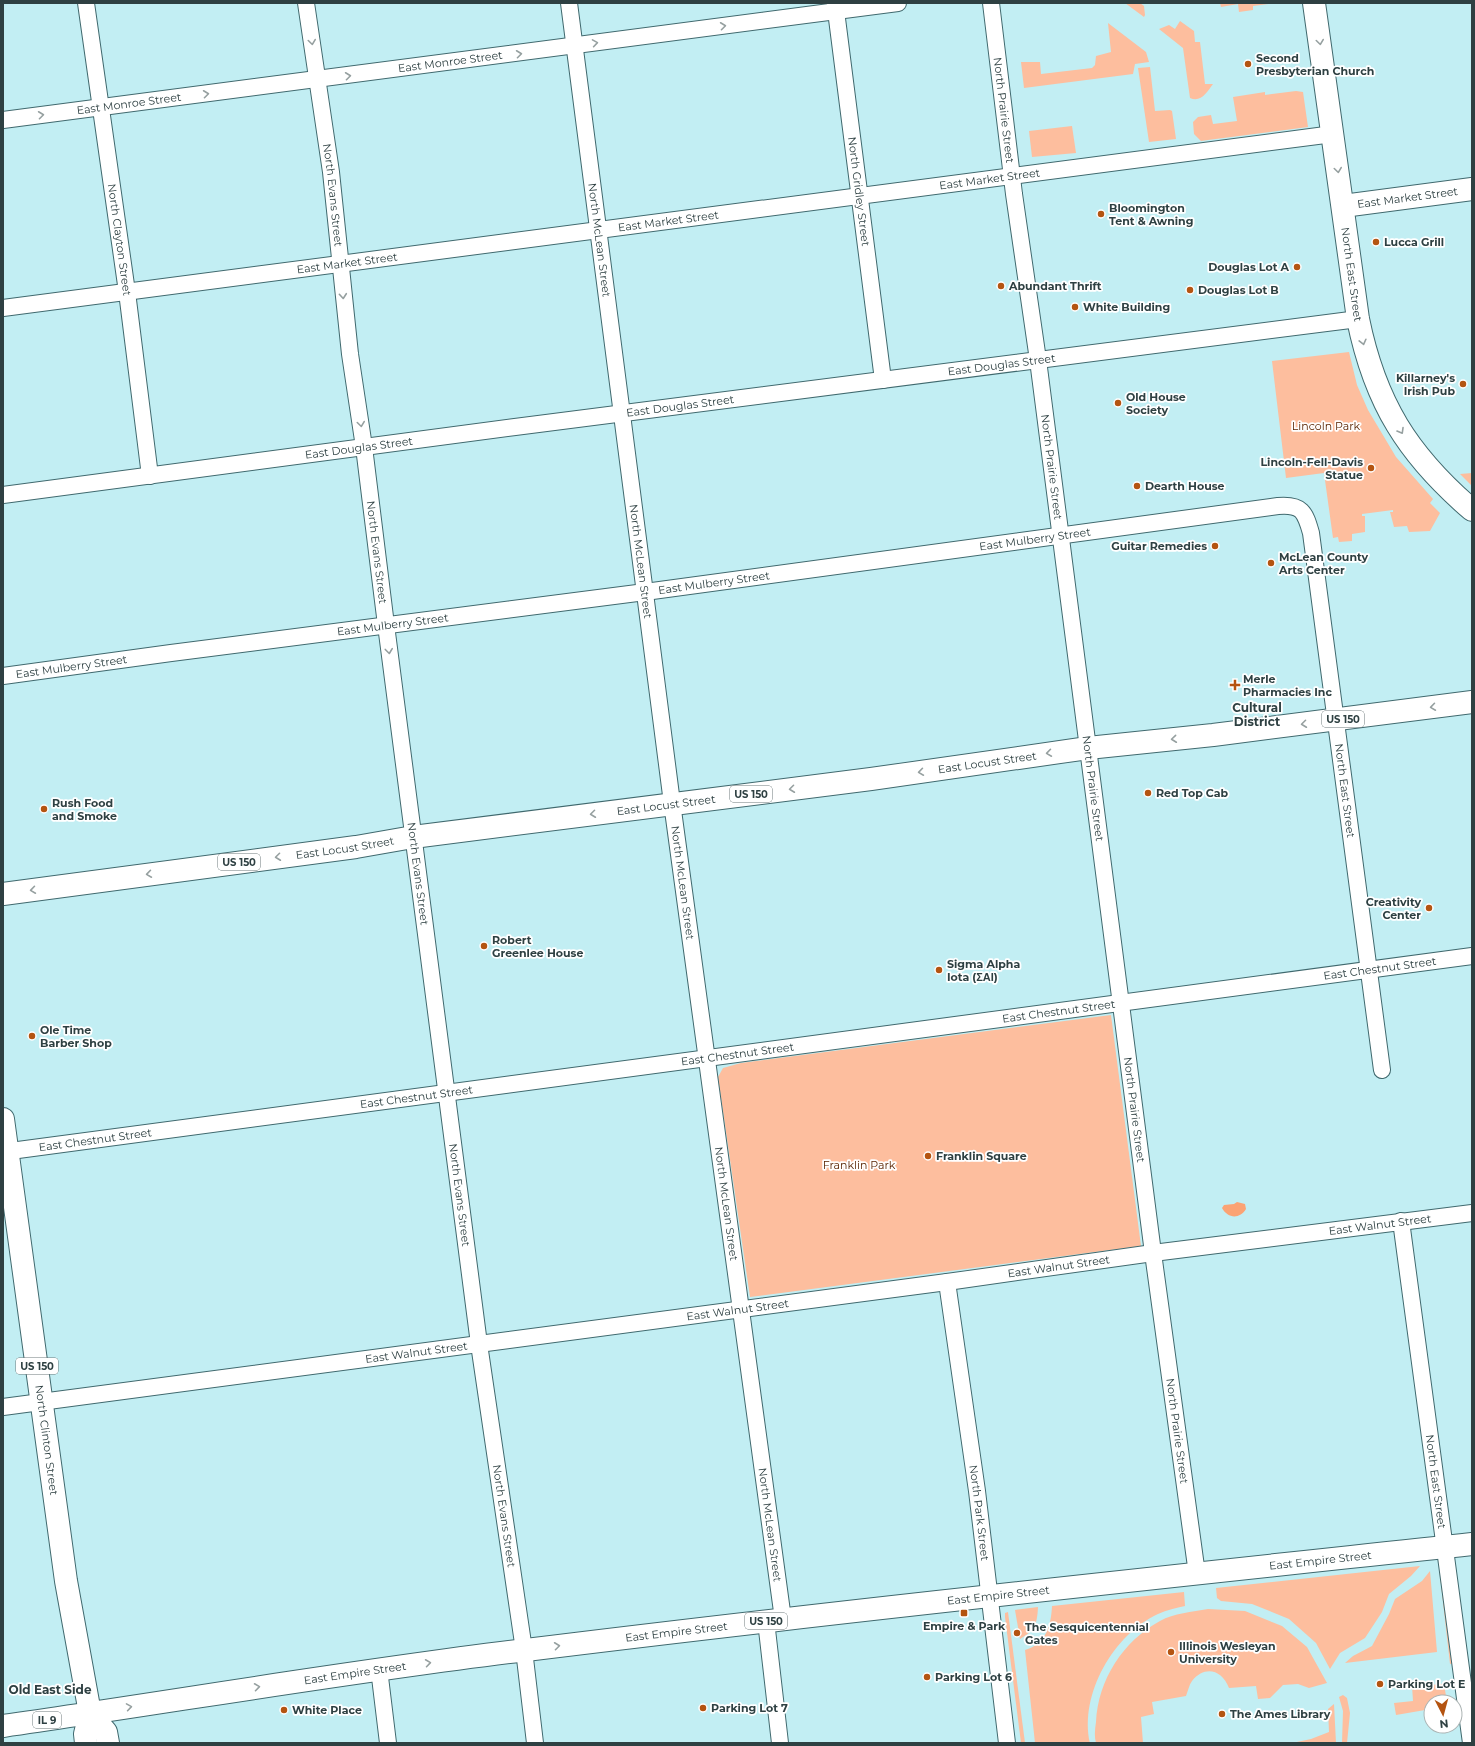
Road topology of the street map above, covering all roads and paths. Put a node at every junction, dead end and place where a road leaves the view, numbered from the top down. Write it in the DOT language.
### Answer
graph roads {
  1 [pos="86,3"];
  2 [pos="306,3"];
  3 [pos="569,3"];
  4 [pos="898,3"];
  5 [pos="991,3"];
  6 [pos="1314,3"];
  7 [pos="836,7"];
  8 [pos="574,47"];
  9 [pos="317,80"];
  10 [pos="100,108"];
  11 [pos="3,120"];
  12 [pos="1333,134"];
  13 [pos="1013,176"];
  14 [pos="1472,189"];
  15 [pos="861,196"];
  16 [pos="1343,206"];
  17 [pos="598,231"];
  18 [pos="341,264"];
  19 [pos="127,292"];
  20 [pos="3,308"];
  21 [pos="1358,319"];
  22 [pos="1038,360"];
  23 [pos="883,380"];
  24 [pos="623,414"];
  25 [pos="364,448"];
  26 [pos="150,476"];
  27 [pos="3,495"];
  28 [pos="1472,510"];
  29 [pos="1304,512"];
  30 [pos="1060,535"];
  31 [pos="646,592"];
  32 [pos="386,625"];
  33 [pos="3,676"];
  34 [pos="1472,702"];
  35 [pos="1337,720"];
  36 [pos="1088,748"];
  37 [pos="672,803"];
  38 [pos="413,837"];
  39 [pos="3,894"];
  40 [pos="1472,956"];
  41 [pos="1369,969"];
  42 [pos="1121,1003"];
  43 [pos="707,1058"];
  44 [pos="1382,1070"];
  45 [pos="447,1092"];
  46 [pos="3,1119"];
  47 [pos="5,1151"];
  48 [pos="1472,1213"];
  49 [pos="1401,1221"];
  50 [pos="1154,1253"];
  51 [pos="947,1282"];
  52 [pos="742,1310"];
  53 [pos="479,1344"];
  54 [pos="42,1402"];
  55 [pos="3,1407"];
  56 [pos="1472,1544"];
  57 [pos="1445,1547"];
  58 [pos="1197,1574"];
  59 [pos="990,1596"];
  60 [pos="775,1620"];
  61 [pos="524,1650"];
  62 [pos="379,1670"];
  63 [pos="90,1713"];
  64 [pos="3,1726"];
  65 [pos="86,1743"];
  66 [pos="108,1743"];
  67 [pos="388,1743"];
  68 [pos="535,1743"];
  69 [pos="780,1743"];
  70 [pos="1008,1743"];
  71 [pos="1471,1743"];
  1 -- 10 [label="street, North Clayton Street"];
  2 -- 9 [label="street, North Evans Street, one-way"];
  3 -- 8 [label="street, North McLean Street"];
  4 -- 7 [label="street, East Monroe Street"];
  5 -- 13 [label="street, North Prairie Street"];
  6 -- 12 [label="main road, North East Street, one-way"];
  8 -- 7 [label="street, East Monroe Street, one-way"];
  7 -- 15 [label="street, North Gridley Street"];
  9 -- 8 [label="street, East Monroe Street, one-way"];
  8 -- 17 [label="street, North McLean Street"];
  10 -- 9 [label="street, East Monroe Street, one-way"];
  9 -- 18 [label="street, North Evans Street"];
  11 -- 10 [label="street, East Monroe Street, one-way"];
  10 -- 19 [label="street, North Clayton Street"];
  12 -- 13 [label="street, East Market Street"];
  12 -- 16 [label="main road, North East Street, one-way"];
  13 -- 15 [label="street, East Market Street"];
  13 -- 22 [label="street, North Prairie Street"];
  14 -- 16 [label="main road, East Market Street"];
  15 -- 17 [label="street, East Market Street"];
  15 -- 23 [label="street, North Gridley Street"];
  16 -- 21 [label="main road, North East Street"];
  17 -- 18 [label="street, East Market Street"];
  17 -- 24 [label="street, North McLean Street"];
  18 -- 19 [label="street, East Market Street"];
  18 -- 25 [label="street, North Evans Street, one-way"];
  19 -- 20 [label="street, East Market Street"];
  19 -- 26 [label="street, North Clayton Street"];
  21 -- 22 [label="street, East Douglas Street"];
  21 -- 28 [label="main road, North East Street, one-way"];
  22 -- 23 [label="street, East Douglas Street"];
  22 -- 30 [label="street, North Prairie Street"];
  23 -- 24 [label="street, East Douglas Street"];
  24 -- 25 [label="street, East Douglas Street"];
  24 -- 31 [label="street, North McLean Street"];
  25 -- 26 [label="street, East Douglas Street"];
  25 -- 32 [label="street, North Evans Street"];
  26 -- 27 [label="street, East Douglas Street"];
  29 -- 30 [label="street, East Mulberry Street"];
  29 -- 35 [label="street, North East Street"];
  30 -- 31 [label="street, East Mulberry Street"];
  30 -- 36 [label="street, North Prairie Street"];
  31 -- 32 [label="street, East Mulberry Street"];
  31 -- 37 [label="street, North McLean Street"];
  32 -- 33 [label="street, East Mulberry Street"];
  32 -- 38 [label="street, North Evans Street, one-way"];
  34 -- 35 [label="main road, East Locust Street / US 150, one-way"];
  35 -- 36 [label="main road, East Locust Street / US 150, one-way"];
  35 -- 41 [label="street, North East Street"];
  36 -- 37 [label="main road, East Locust Street / US 150, one-way"];
  36 -- 42 [label="street, North Prairie Street"];
  37 -- 38 [label="main road, East Locust Street / US 150, one-way"];
  37 -- 43 [label="street, North McLean Street"];
  38 -- 39 [label="main road, East Locust Street / US 150, one-way"];
  38 -- 45 [label="street, North Evans Street"];
  40 -- 41 [label="street, East Chestnut Street"];
  41 -- 42 [label="street, East Chestnut Street"];
  41 -- 44 [label="street, North East Street"];
  42 -- 43 [label="street, East Chestnut Street"];
  42 -- 50 [label="street, North Prairie Street"];
  43 -- 45 [label="street, East Chestnut Street"];
  43 -- 52 [label="street, North McLean Street"];
  45 -- 47 [label="street, East Chestnut Street"];
  45 -- 53 [label="street, North Evans Street"];
  46 -- 47 [label="main road, North Clinton Street / US 150"];
  47 -- 54 [label="main road, North Clinton Street / US 150"];
  48 -- 49 [label="street, East Walnut Street"];
  49 -- 50 [label="street, East Walnut Street"];
  49 -- 57 [label="street, North East Street"];
  50 -- 51 [label="street, East Walnut Street"];
  50 -- 58 [label="street, North Prairie Street"];
  51 -- 52 [label="street, East Walnut Street"];
  51 -- 59 [label="street, North Park Street"];
  52 -- 53 [label="street, East Walnut Street"];
  52 -- 60 [label="street, North McLean Street"];
  53 -- 54 [label="street, East Walnut Street"];
  53 -- 61 [label="street, North Evans Street"];
  54 -- 55 [label="street, East Walnut Street"];
  54 -- 63 [label="main road, North Clinton Street / US 150"];
  56 -- 57 [label="main road, East Empire Street / US 150"];
  57 -- 58 [label="main road, East Empire Street / US 150"];
  57 -- 71 [label="street, North East Street"];
  58 -- 59 [label="main road, East Empire Street / US 150"];
  59 -- 60 [label="main road, East Empire Street / US 150"];
  59 -- 70 [label="street, North Park Street"];
  61 -- 60 [label="main road, East Empire Street / US 150, one-way"];
  60 -- 69 [label="street, North McLean Street"];
  62 -- 61 [label="main road, East Empire Street / US 150, one-way"];
  61 -- 68 [label="street, North Evans Street"];
  63 -- 62 [label="main road, East Empire Street / US 150, one-way"];
  62 -- 67 [label="street"];
  63 -- 64 [label="main road, East Empire Street / IL 9"];
  63 -- 65 [label="main road"];
  63 -- 66 [label="main road"];
}
